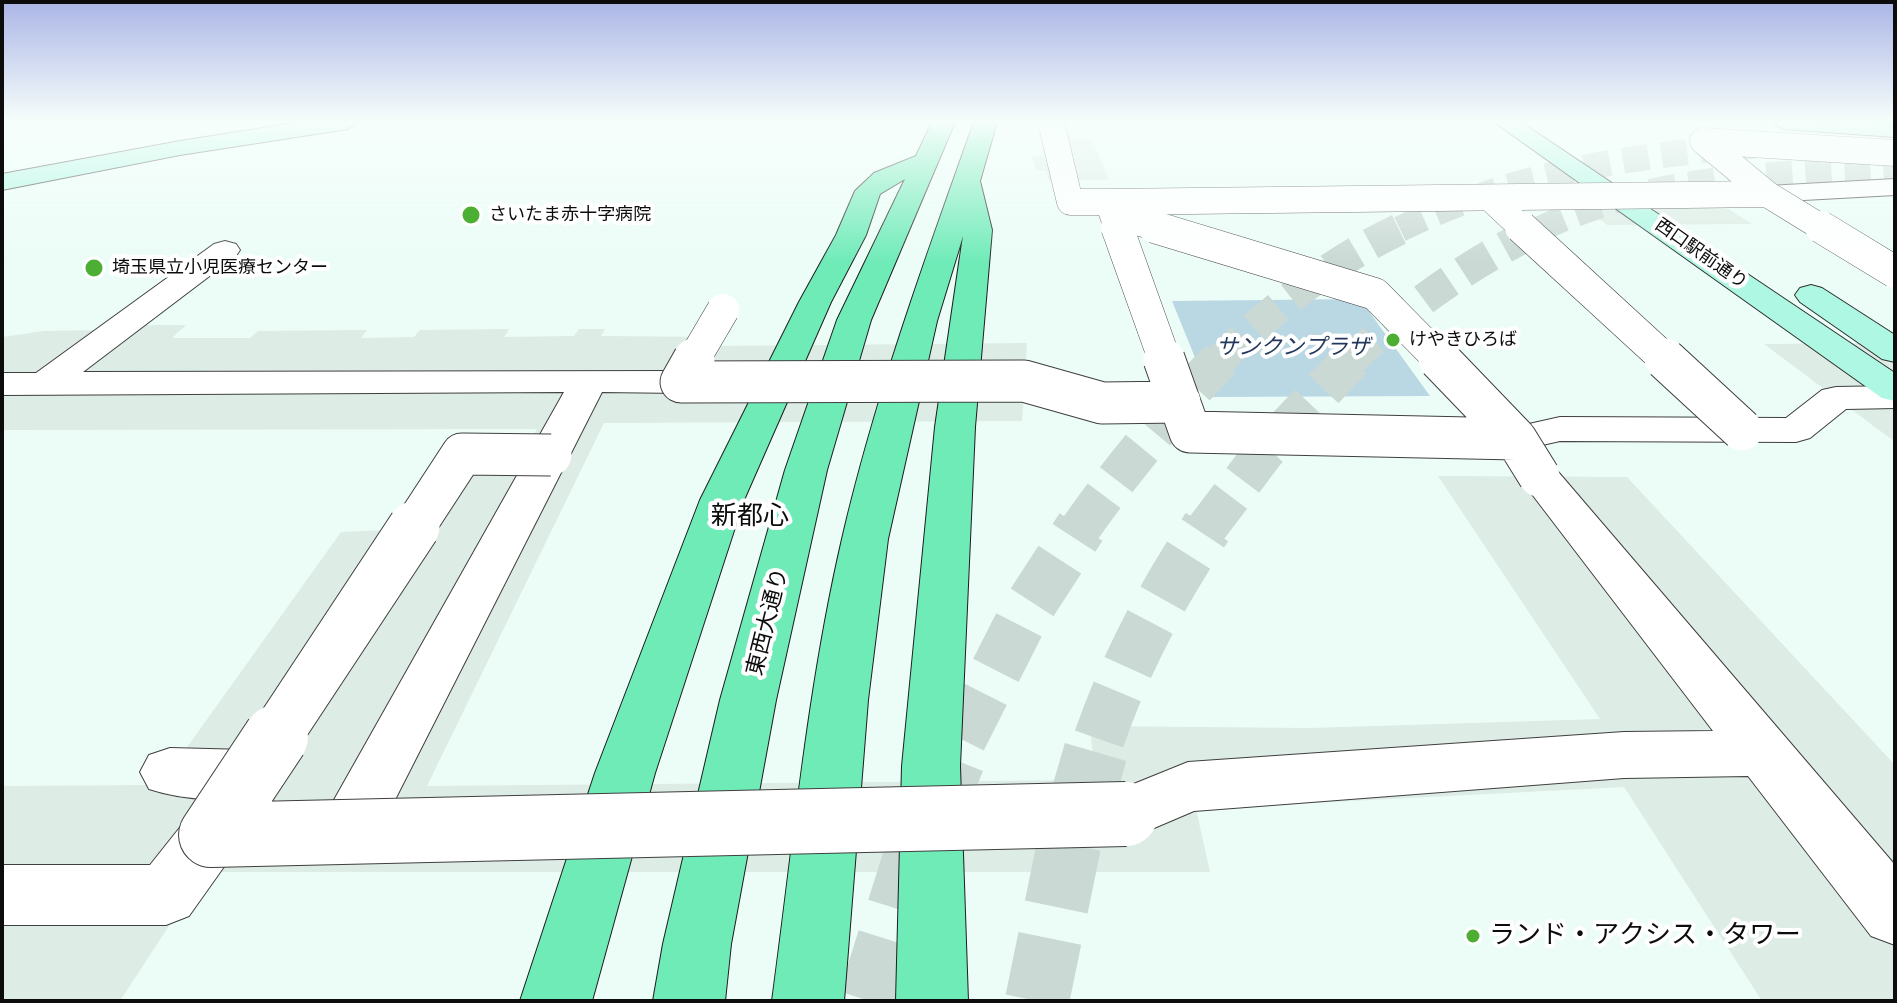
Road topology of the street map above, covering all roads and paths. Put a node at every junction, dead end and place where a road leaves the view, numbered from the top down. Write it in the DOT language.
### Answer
graph roads {
  1 [pos="71,169"];
  2 [pos="908,169"];
  3 [pos="937,169"];
  4 [pos="944,169"];
  5 [pos="953,169"];
  6 [pos="1062,169"];
  7 [pos="1575,169"];
  8 [pos="1619,169"];
  9 [pos="1737,169"];
  10 [pos="2,182"];
  11 [pos="1895,187"];
  12 [pos="1767,194"];
  13 [pos="1491,199"];
  14 [pos="1110,208"];
  15 [pos="225,250"];
  16 [pos="1764,264"];
  17 [pos="1895,272"];
  18 [pos="1790,281"];
  19 [pos="723,310"];
  20 [pos="1895,351"];
  21 [pos="589,381"];
  22 [pos="681,382"];
  23 [pos="2,384"];
  24 [pos="44,384"];
  25 [pos="1895,390"];
  26 [pos="1895,397"];
  27 [pos="1180,402"];
  28 [pos="1742,430"];
  29 [pos="1516,439"];
  30 [pos="551,455"];
  31 [pos="1765,753"];
  32 [pos="170,772"];
  33 [pos="248,774"];
  34 [pos="348,830"];
  35 [pos="211,835"];
  36 [pos="2,895"];
  37 [pos="1895,914"];
  38 [pos="556,1001"];
  39 [pos="689,1001"];
  40 [pos="808,1001"];
  41 [pos="932,1001"];
  1 -- 10 [label="main road"];
  2 -- 38 [label="main road"];
  3 -- 39 [label="main road, 東西大通り"];
  4 -- 40 [label="main road, 東西大通り"];
  5 -- 41 [label="main road"];
  6 -- 14 [label="street, bridge"];
  7 -- 25 [label="main road, 西口駅前通り"];
  8 -- 16 [label="main road, 西口駅前通り"];
  9 -- 12 [label="street, bridge"];
  11 -- 12 [label="street"];
  12 -- 13 [label="street, bridge"];
  12 -- 17 [label="street, bridge"];
  13 -- 14 [label="street, bridge"];
  13 -- 28 [label="street, bridge"];
  14 -- 27 [label="street, bridge"];
  14 -- 29 [label="street, bridge"];
  15 -- 24 [label="street"];
  18 -- 20 [label="main road"];
  19 -- 22 [label="street, bridge"];
  21 -- 22 [label="street"];
  21 -- 24 [label="street"];
  21 -- 30 [label="street"];
  22 -- 27 [label="street, bridge"];
  23 -- 24 [label="street"];
  26 -- 28 [label="street"];
  27 -- 29 [label="street, bridge"];
  28 -- 29 [label="street"];
  29 -- 31 [label="street, bridge"];
  30 -- 33 [label="street, bridge"];
  30 -- 34 [label="street"];
  31 -- 34 [label="street, bridge"];
  31 -- 37 [label="street"];
  32 -- 33 [label="street"];
  33 -- 35 [label="street, bridge"];
  34 -- 35 [label="street, bridge"];
  35 -- 36 [label="street"];
}
